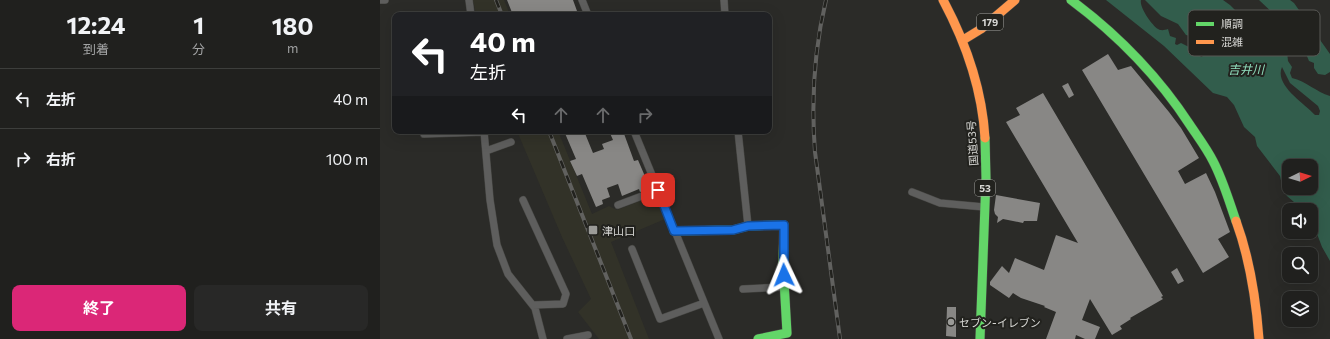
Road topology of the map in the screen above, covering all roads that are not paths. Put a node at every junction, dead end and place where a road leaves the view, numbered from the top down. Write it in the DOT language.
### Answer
graph roads {
  1 [pos="380,0"];
  2 [pos="385,0"];
  3 [pos="469,0"];
  4 [pos="582,0"];
  5 [pos="724,0"];
  6 [pos="943,0"];
  7 [pos="1015,0"];
  8 [pos="1071,0"];
  9 [pos="471,12"];
  10 [pos="587,12"];
  11 [pos="725,12"];
  12 [pos="963,40"];
  13 [pos="484,134"];
  14 [pos="635,134"];
  15 [pos="738,134"];
  16 [pos="511,142"];
  17 [pos="486,152"];
  18 [pos="658,190"];
  19 [pos="912,192"];
  20 [pos="524,200"];
  21 [pos="618,205"];
  22 [pos="984,206"];
  23 [pos="748,226"];
  24 [pos="674,231"];
  25 [pos="632,249"];
  26 [pos="785,287"];
  27 [pos="743,289"];
  28 [pos="704,303"];
  29 [pos="533,305"];
  30 [pos="588,335"];
  31 [pos="788,336"];
  32 [pos="543,339"];
  33 [pos="567,339"];
  34 [pos="719,339"];
  35 [pos="758,339"];
  36 [pos="980,339"];
  37 [pos="1259,339"];
  1 -- 2 [label="street"];
  3 -- 9 [label="street"];
  4 -- 10 [label="street"];
  5 -- 11 [label="street"];
  6 -- 12 [label="main road, 国道53号 / 53"];
  7 -- 12 [label="main road, 179"];
  8 -- 37 [label="main road"];
  12 -- 22 [label="main road, 国道53号 / 53"];
  13 -- 17 [label="street"];
  14 -- 18 [label="street"];
  15 -- 23 [label="street"];
  16 -- 17 [label="street"];
  17 -- 29 [label="street"];
  18 -- 21 [label="street"];
  18 -- 24 [label="street"];
  19 -- 22 [label="street"];
  20 -- 29 [label="street"];
  22 -- 36 [label="main road, 国道53号 / 53"];
  23 -- 24 [label="main road"];
  23 -- 26 [label="main road"];
  24 -- 28 [label="street"];
  25 -- 28 [label="street"];
  26 -- 27 [label="street"];
  26 -- 31 [label="main road"];
  28 -- 34 [label="street"];
  29 -- 32 [label="street"];
  30 -- 33 [label="street"];
  31 -- 35 [label="main road"];
}
